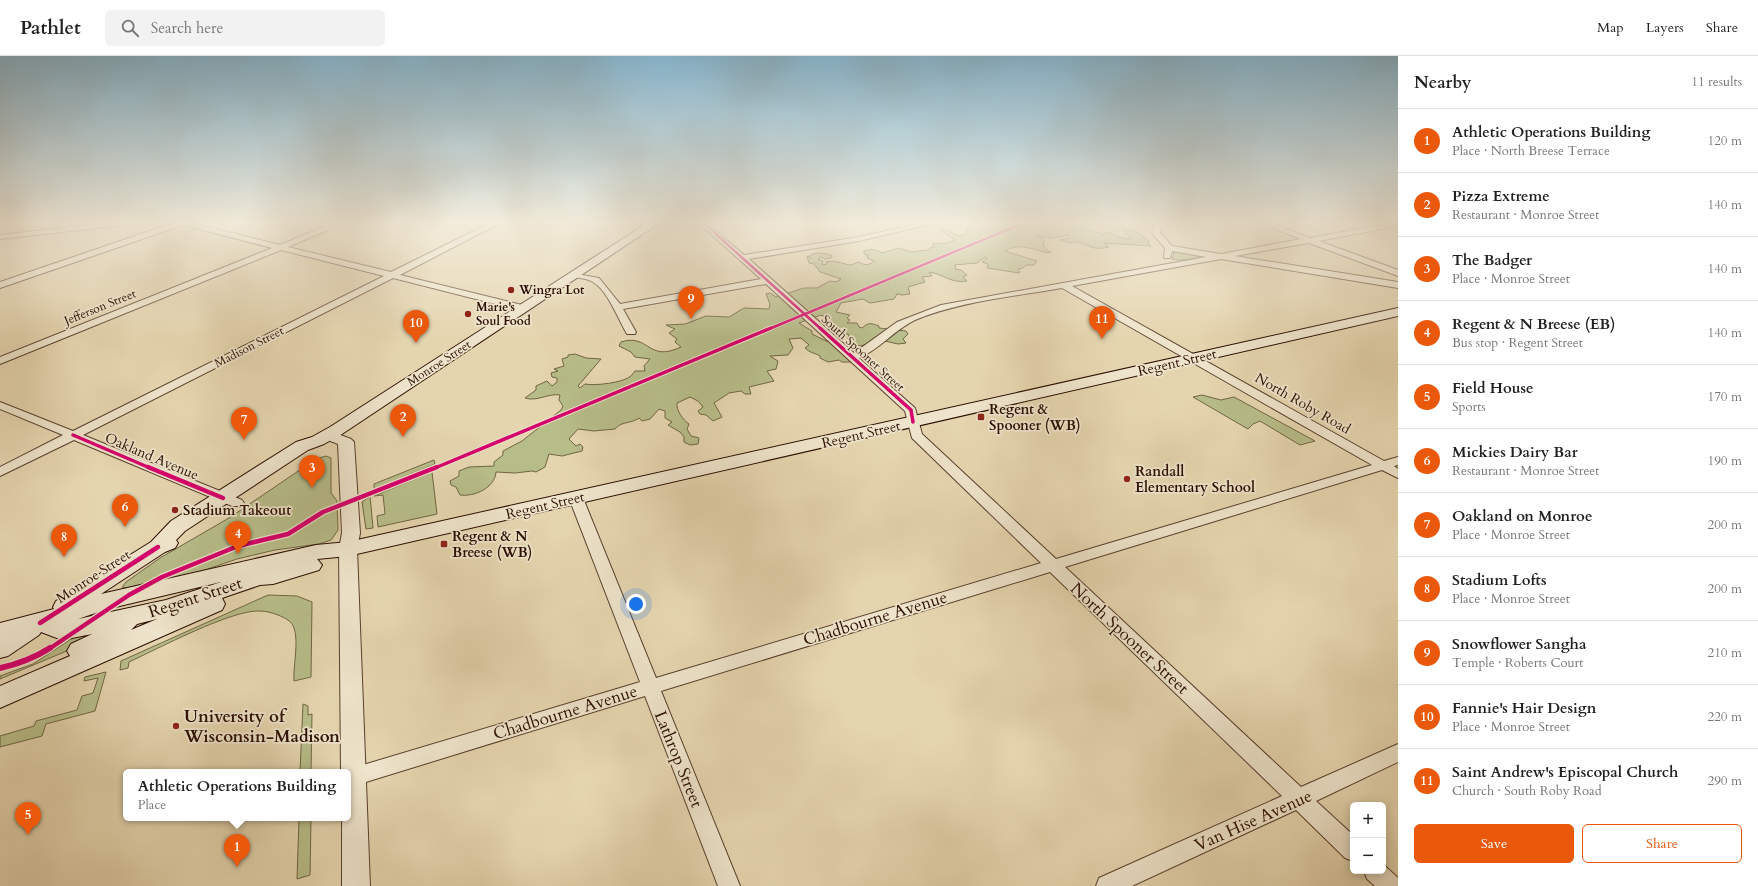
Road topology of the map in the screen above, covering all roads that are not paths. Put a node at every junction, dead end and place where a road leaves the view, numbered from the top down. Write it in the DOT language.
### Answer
graph roads {
  1 [pos="70,261"];
  2 [pos="245,261"];
  3 [pos="333,261"];
  4 [pos="419,261"];
  5 [pos="596,261"];
  6 [pos="746,261"];
  7 [pos="1164,261"];
  8 [pos="1198,261"];
  9 [pos="1243,261"];
  10 [pos="1365,261"];
  11 [pos="1162,267"];
  12 [pos="1398,273"];
  13 [pos="390,275"];
  14 [pos="574,275"];
  15 [pos="768,281"];
  16 [pos="0,285"];
  17 [pos="1063,285"];
  18 [pos="1398,286"];
  19 [pos="616,307"];
  20 [pos="523,308"];
  21 [pos="1398,312"];
  22 [pos="631,332"];
  23 [pos="852,357"];
  24 [pos="1193,358"];
  25 [pos="0,361"];
  26 [pos="0,405"];
  27 [pos="912,422"];
  28 [pos="73,435"];
  29 [pos="327,438"];
  30 [pos="1398,461"];
  31 [pos="1382,465"];
  32 [pos="0,472"];
  33 [pos="1398,474"];
  34 [pos="576,498"];
  35 [pos="230,500"];
  36 [pos="348,549"];
  37 [pos="1052,564"];
  38 [pos="246,568"];
  39 [pos="273,576"];
  40 [pos="134,616"];
  41 [pos="40,623"];
  42 [pos="0,632"];
  43 [pos="0,649"];
  44 [pos="0,685"];
  45 [pos="650,686"];
  46 [pos="0,697"];
  47 [pos="1398,753"];
  48 [pos="353,777"];
  49 [pos="1300,799"];
  50 [pos="1350,847"];
  51 [pos="1378,874"];
  52 [pos="356,886"];
  53 [pos="729,886"];
  54 [pos="1107,886"];
  55 [pos="1390,886"];
  1 -- 16 [label="street"];
  2 -- 25 [label="street, Jefferson Street"];
  3 -- 13 [label="street"];
  4 -- 13 [label="street, Madison Street"];
  5 -- 14 [label="main road, Monroe Street"];
  6 -- 15 [label="street, South Spooner Street"];
  7 -- 11 [label="street"];
  8 -- 11 [label="street"];
  9 -- 18 [label="street"];
  10 -- 12 [label="street"];
  11 -- 17 [label="street"];
  13 -- 20 [label="street"];
  13 -- 28 [label="street, Madison Street"];
  14 -- 19 [label="street"];
  14 -- 20 [label="main road, Monroe Street"];
  15 -- 19 [label="street"];
  15 -- 23 [label="street, South Spooner Street"];
  17 -- 23 [label="street"];
  17 -- 24 [label="street, North Roby Road"];
  19 -- 22 [label="street"];
  20 -- 29 [label="main road, Monroe Street"];
  21 -- 24 [label="main road, Regent Street"];
  23 -- 27 [label="street, South Spooner Street"];
  24 -- 27 [label="main road, Regent Street"];
  24 -- 31 [label="street, North Roby Road"];
  26 -- 28 [label="street, Oakland Avenue"];
  27 -- 34 [label="main road, Regent Street"];
  27 -- 37 [label="street, North Spooner Street"];
  28 -- 32 [label="street, Madison Street"];
  28 -- 35 [label="street, Oakland Avenue"];
  29 -- 35 [label="main road, Monroe Street"];
  29 -- 36 [label="street"];
  30 -- 31 [label="street, Chadbourne Avenue"];
  31 -- 33 [label="street, North Roby Road"];
  31 -- 37 [label="street, Chadbourne Avenue"];
  34 -- 36 [label="main road, Regent Street"];
  34 -- 45 [label="street, Lathrop Street"];
  35 -- 41 [label="main road, Monroe Street"];
  36 -- 38 [label="main road, Regent Street"];
  36 -- 39 [label="main road, Regent Street"];
  36 -- 48 [label="street"];
  37 -- 45 [label="street, Chadbourne Avenue"];
  37 -- 49 [label="street, North Spooner Street"];
  38 -- 40 [label="main road"];
  38 -- 41 [label="main road, Regent Street"];
  39 -- 40 [label="main road, Regent Street"];
  39 -- 46 [label="main road"];
  40 -- 41 [label="main road, Regent Street"];
  40 -- 44 [label="main road"];
  41 -- 42 [label="main road, Regent Street"];
  41 -- 43 [label="main road, Monroe Street"];
  45 -- 48 [label="street, Chadbourne Avenue"];
  45 -- 53 [label="street, Lathrop Street"];
  47 -- 49 [label="street, Van Hise Avenue"];
  48 -- 52 [label="street"];
  49 -- 50 [label="street, North Spooner Street"];
  49 -- 54 [label="street, Van Hise Avenue"];
  51 -- 55 [label="street"];
}
